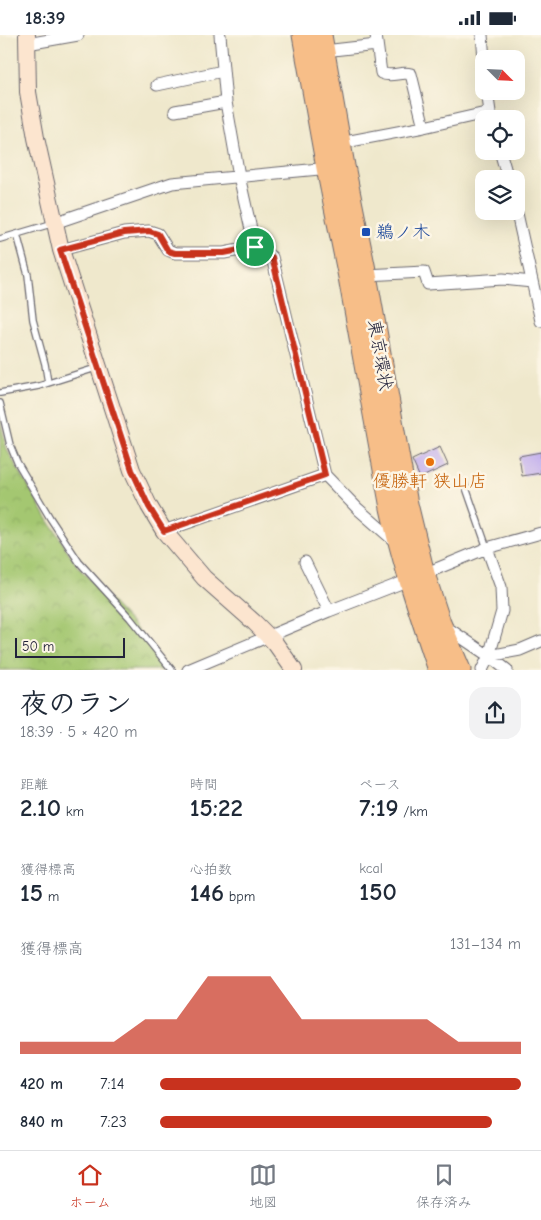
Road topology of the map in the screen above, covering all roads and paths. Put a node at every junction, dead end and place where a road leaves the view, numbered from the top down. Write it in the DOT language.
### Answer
graph roads {
  1 [pos="78,35"];
  2 [pos="220,35"];
  3 [pos="303,35"];
  4 [pos="482,35"];
  5 [pos="27,39"];
  6 [pos="376,40"];
  7 [pos="323,43"];
  8 [pos="483,50"];
  9 [pos="223,71"];
  10 [pos="157,85"];
  11 [pos="226,103"];
  12 [pos="175,111"];
  13 [pos="475,118"];
  14 [pos="424,127"];
  15 [pos="340,143"];
  16 [pos="336,167"];
  17 [pos="239,176"];
  18 [pos="518,220"];
  19 [pos="54,223"];
  20 [pos="18,234"];
  21 [pos="0,239"];
  22 [pos="255,247"];
  23 [pos="60,250"];
  24 [pos="366,275"];
  25 [pos="532,282"];
  26 [pos="541,321"];
  27 [pos="98,367"];
  28 [pos="48,383"];
  29 [pos="0,393"];
  30 [pos="0,403"];
  31 [pos="325,475"];
  32 [pos="464,482"];
  33 [pos="164,531"];
  34 [pos="541,533"];
  35 [pos="399,546"];
  36 [pos="487,548"];
  37 [pos="305,562"];
  38 [pos="416,577"];
  39 [pos="329,611"];
  40 [pos="440,623"];
  41 [pos="268,636"];
  42 [pos="541,641"];
  43 [pos="489,656"];
  44 [pos="172,670"];
  45 [pos="188,670"];
  46 [pos="294,670"];
  47 [pos="439,670"];
  48 [pos="460,670"];
  49 [pos="482,670"];
  50 [pos="507,670"];
  1 -- 5 [label="street"];
  2 -- 9 [label="street"];
  3 -- 16 [label="highway, 東京環状"];
  4 -- 8 [label="street"];
  5 -- 19 [label="street"];
  6 -- 7 [label="street"];
  6 -- 14 [label="street"];
  7 -- 15 [label="highway, 東京環状"];
  9 -- 10 [label="street"];
  9 -- 11 [label="street"];
  11 -- 12 [label="street"];
  11 -- 17 [label="street"];
  13 -- 14 [label="street"];
  14 -- 15 [label="street"];
  15 -- 16 [label="highway, 東京環状"];
  16 -- 17 [label="street"];
  16 -- 24 [label="highway, 東京環状"];
  16 -- 35 [label="highway, 東京環状"];
  17 -- 19 [label="street"];
  17 -- 22 [label="street"];
  18 -- 25 [label="street"];
  19 -- 20 [label="lane"];
  19 -- 23 [label="street"];
  20 -- 21 [label="lane"];
  20 -- 28 [label="lane"];
  22 -- 23 [label="street"];
  22 -- 31 [label="street"];
  23 -- 27 [label="street"];
  24 -- 25 [label="street"];
  24 -- 38 [label="highway, 東京環状"];
  25 -- 26 [label="street"];
  27 -- 28 [label="lane"];
  27 -- 33 [label="street"];
  28 -- 29 [label="lane"];
  30 -- 44 [label="lane"];
  31 -- 33 [label="street"];
  31 -- 35 [label="street"];
  32 -- 36 [label="lane"];
  33 -- 41 [label="street"];
  34 -- 36 [label="street"];
  35 -- 38 [label="highway, 東京環状"];
  36 -- 38 [label="street"];
  36 -- 43 [label="street"];
  37 -- 39 [label="street"];
  38 -- 39 [label="street"];
  38 -- 40 [label="highway, 東京環状"];
  38 -- 47 [label="highway, 東京環状"];
  39 -- 41 [label="street"];
  40 -- 43 [label="street"];
  40 -- 48 [label="highway, 東京環状"];
  41 -- 45 [label="street"];
  41 -- 46 [label="street"];
  42 -- 43 [label="street"];
  43 -- 49 [label="street"];
  43 -- 50 [label="street"];
}
